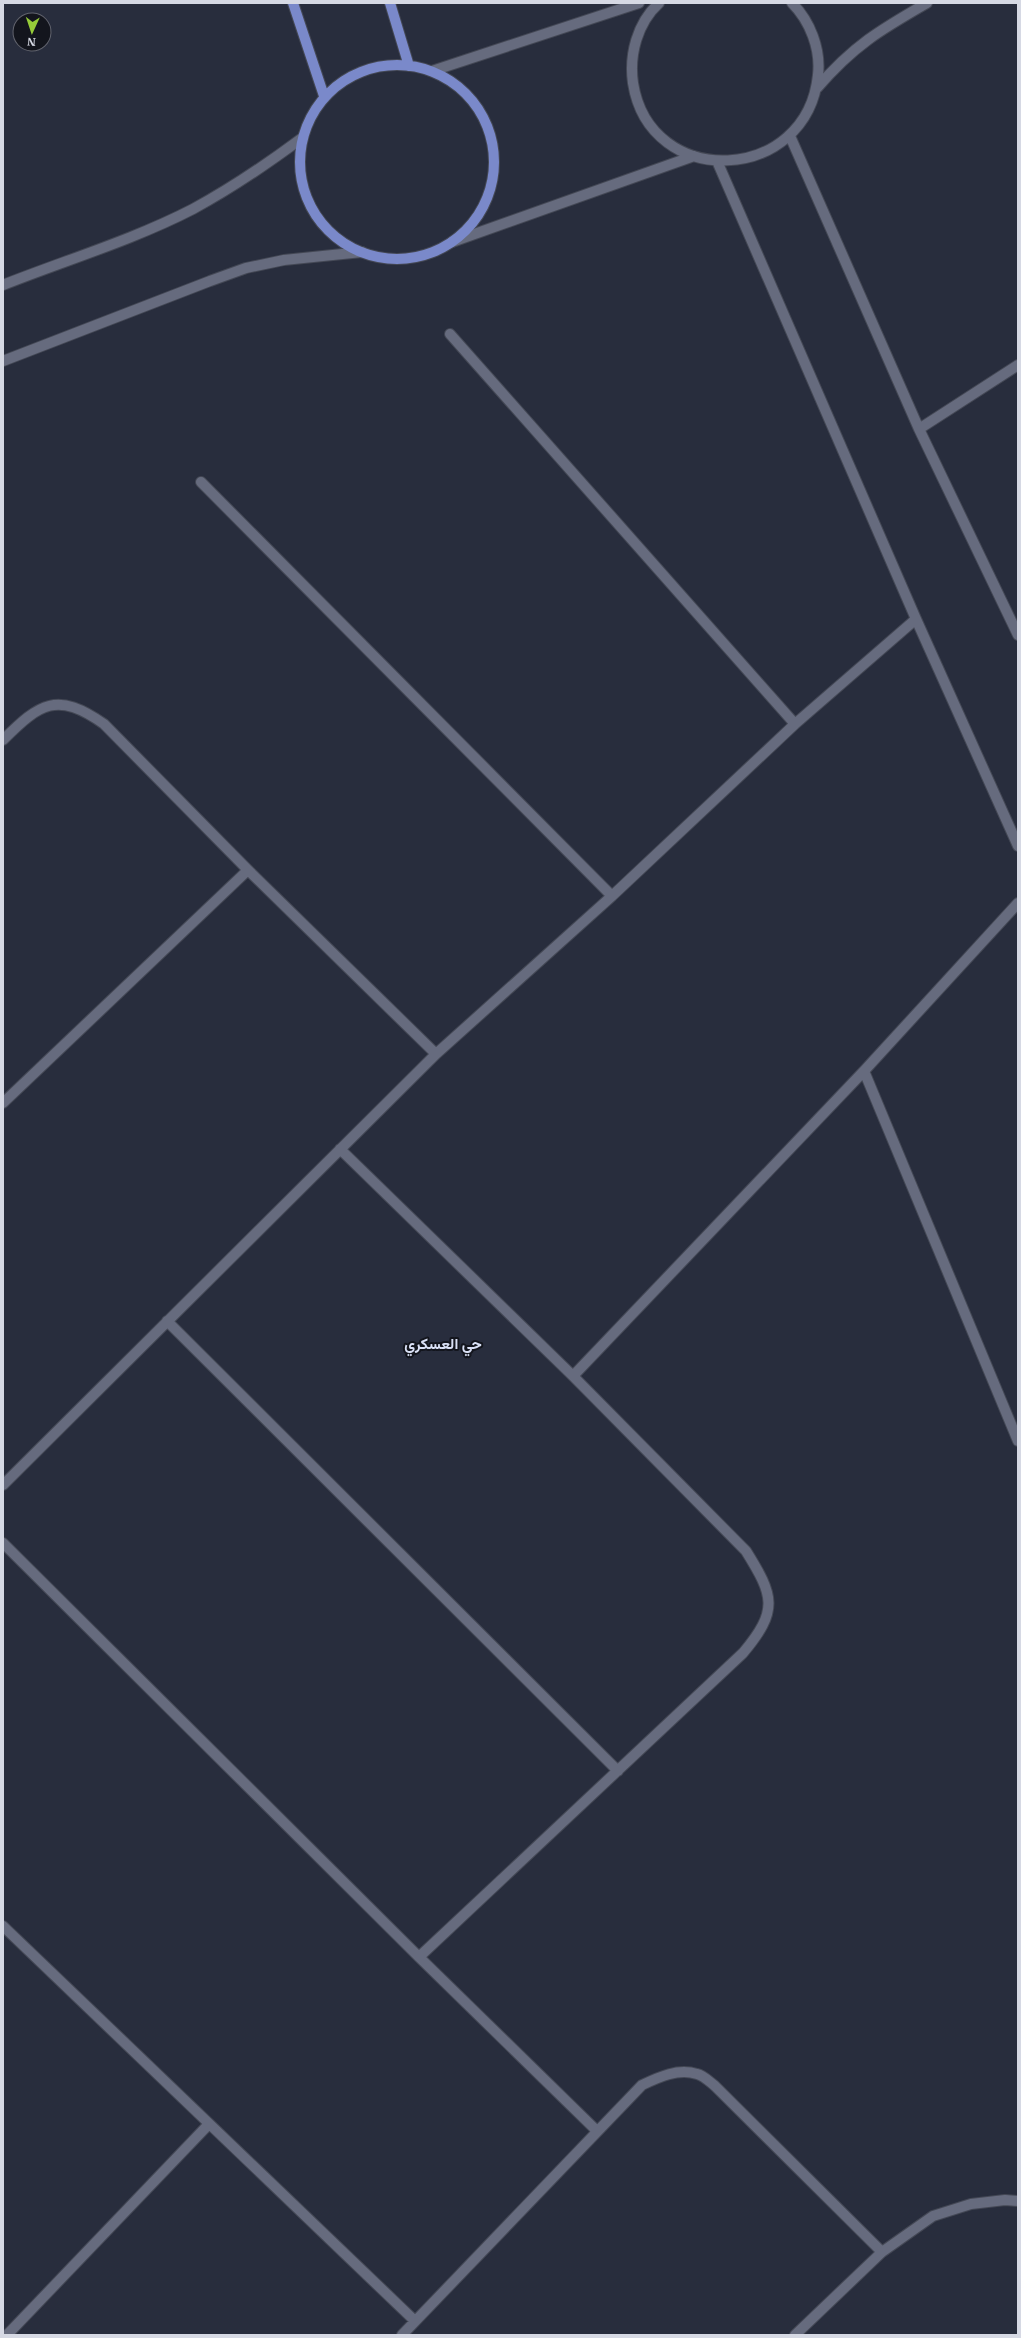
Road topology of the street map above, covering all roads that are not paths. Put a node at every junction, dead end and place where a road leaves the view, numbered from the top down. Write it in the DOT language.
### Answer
graph roads {
  1 [pos="293,3"];
  2 [pos="390,3"];
  3 [pos="639,3"];
  4 [pos="659,3"];
  5 [pos="792,3"];
  6 [pos="926,3"];
  7 [pos="409,66"];
  8 [pos="432,71"];
  9 [pos="817,88"];
  10 [pos="324,96"];
  11 [pos="790,136"];
  12 [pos="302,138"];
  13 [pos="694,156"];
  14 [pos="716,161"];
  15 [pos="452,242"];
  16 [pos="362,252"];
  17 [pos="3,285"];
  18 [pos="450,334"];
  19 [pos="3,362"];
  20 [pos="1018,365"];
  21 [pos="919,429"];
  22 [pos="201,482"];
  23 [pos="916,620"];
  24 [pos="1018,635"];
  25 [pos="795,724"];
  26 [pos="3,740"];
  27 [pos="1018,846"];
  28 [pos="248,870"];
  29 [pos="612,896"];
  30 [pos="1018,903"];
  31 [pos="436,1054"];
  32 [pos="864,1071"];
  33 [pos="3,1103"];
  34 [pos="340,1149"];
  35 [pos="167,1321"];
  36 [pos="573,1376"];
  37 [pos="1018,1441"];
  38 [pos="3,1485"];
  39 [pos="3,1543"];
  40 [pos="618,1771"];
  41 [pos="3,1926"];
  42 [pos="419,1957"];
  43 [pos="209,2124"];
  44 [pos="597,2131"];
  45 [pos="1018,2201"];
  46 [pos="882,2252"];
  47 [pos="414,2321"];
  48 [pos="7,2335"];
  49 [pos="402,2335"];
  50 [pos="796,2335"];
  1 -- 10 [label="main road"];
  2 -- 7 [label="main road"];
  3 -- 8 [label="street"];
  4 -- 13 [label="street"];
  5 -- 9 [label="street"];
  6 -- 9 [label="street"];
  7 -- 8 [label="main road"];
  7 -- 10 [label="main road"];
  8 -- 15 [label="main road"];
  9 -- 11 [label="street"];
  10 -- 12 [label="main road"];
  11 -- 14 [label="street"];
  11 -- 21 [label="street"];
  12 -- 16 [label="main road"];
  12 -- 17 [label="street"];
  13 -- 14 [label="street"];
  13 -- 15 [label="street"];
  14 -- 23 [label="street"];
  15 -- 16 [label="main road"];
  16 -- 19 [label="street"];
  18 -- 25 [label="street"];
  20 -- 21 [label="street"];
  21 -- 24 [label="street"];
  22 -- 29 [label="street"];
  23 -- 25 [label="street"];
  23 -- 27 [label="street"];
  25 -- 29 [label="street"];
  26 -- 28 [label="street"];
  28 -- 31 [label="street"];
  28 -- 33 [label="street"];
  29 -- 31 [label="street"];
  30 -- 32 [label="street"];
  31 -- 34 [label="street"];
  32 -- 36 [label="street"];
  32 -- 37 [label="street"];
  34 -- 35 [label="street"];
  34 -- 36 [label="street"];
  35 -- 38 [label="street"];
  35 -- 40 [label="street"];
  36 -- 40 [label="street"];
  39 -- 42 [label="street"];
  40 -- 42 [label="street"];
  41 -- 43 [label="street"];
  42 -- 44 [label="street"];
  43 -- 47 [label="street"];
  43 -- 48 [label="street"];
  44 -- 46 [label="street"];
  44 -- 47 [label="street"];
  45 -- 46 [label="street"];
  46 -- 50 [label="street"];
  47 -- 49 [label="street"];
}
